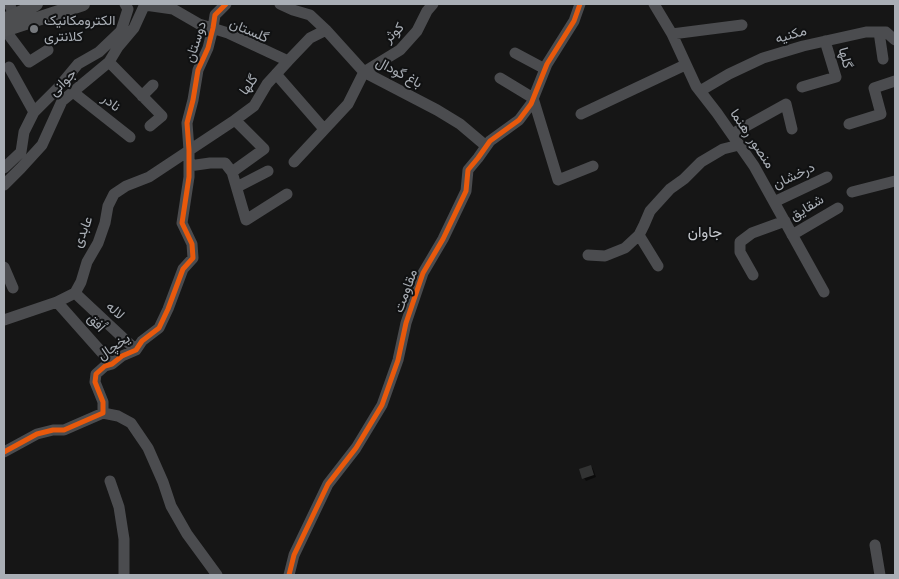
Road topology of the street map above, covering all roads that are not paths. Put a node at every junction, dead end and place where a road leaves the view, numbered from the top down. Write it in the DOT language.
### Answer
graph roads {
  1 [pos="30,4"];
  2 [pos="36,4"];
  3 [pos="83,4"];
  4 [pos="125,4"];
  5 [pos="145,4"];
  6 [pos="226,4"];
  7 [pos="280,4"];
  8 [pos="433,4"];
  9 [pos="580,4"];
  10 [pos="654,4"];
  11 [pos="6,18"];
  12 [pos="742,25"];
  13 [pos="213,28"];
  14 [pos="326,30"];
  15 [pos="879,32"];
  16 [pos="672,34"];
  17 [pos="895,40"];
  18 [pos="825,41"];
  19 [pos="48,50"];
  20 [pos="514,53"];
  21 [pos="883,59"];
  22 [pos="288,61"];
  23 [pos="109,62"];
  24 [pos="685,64"];
  25 [pos="9,67"];
  26 [pos="545,69"];
  27 [pos="364,72"];
  28 [pos="276,74"];
  29 [pos="500,78"];
  30 [pos="895,81"];
  31 [pos="153,85"];
  32 [pos="802,87"];
  33 [pos="700,91"];
  34 [pos="73,92"];
  35 [pos="142,96"];
  36 [pos="533,98"];
  37 [pos="34,112"];
  38 [pos="581,114"];
  39 [pos="235,120"];
  40 [pos="849,124"];
  41 [pos="150,126"];
  42 [pos="324,129"];
  43 [pos="792,129"];
  44 [pos="732,134"];
  45 [pos="130,137"];
  46 [pos="739,145"];
  47 [pos="486,146"];
  48 [pos="189,150"];
  49 [pos="294,162"];
  50 [pos="189,166"];
  51 [pos="593,166"];
  52 [pos="4,168"];
  53 [pos="268,171"];
  54 [pos="232,172"];
  55 [pos="827,177"];
  56 [pos="895,181"];
  57 [pos="4,185"];
  58 [pos="237,187"];
  59 [pos="852,192"];
  60 [pos="287,194"];
  61 [pos="774,202"];
  62 [pos="838,208"];
  63 [pos="785,221"];
  64 [pos="639,235"];
  65 [pos="792,235"];
  66 [pos="588,255"];
  67 [pos="658,266"];
  68 [pos="4,267"];
  69 [pos="753,275"];
  70 [pos="13,288"];
  71 [pos="824,292"];
  72 [pos="75,293"];
  73 [pos="57,302"];
  74 [pos="4,320"];
  75 [pos="136,350"];
  76 [pos="112,364"];
  77 [pos="103,413"];
  78 [pos="4,452"];
  79 [pos="110,481"];
  80 [pos="875,545"];
  81 [pos="124,575"];
  82 [pos="217,575"];
  83 [pos="289,575"];
  84 [pos="880,575"];
  1 -- 11 [label="main road"];
  2 -- 11 [label="main road"];
  3 -- 11 [label="main road"];
  4 -- 37 [label="street, جوانی"];
  5 -- 13 [label="street, گلستان"];
  5 -- 23 [label="street, جوانی"];
  6 -- 13 [label="street, دوستان"];
  7 -- 14 [label="street, باغ گودال"];
  8 -- 27 [label="street, کوثر"];
  9 -- 26 [label="street, مقاومت"];
  10 -- 16 [label="street, منصور رهنما"];
  11 -- 19 [label="street"];
  12 -- 16 [label="street"];
  13 -- 22 [label="street, گلستان"];
  13 -- 48 [label="street, دوستان"];
  14 -- 22 [label="street, گلها"];
  14 -- 27 [label="street, باغ گودال"];
  15 -- 17 [label="street"];
  15 -- 18 [label="street, مکنیه"];
  15 -- 21 [label="street"];
  16 -- 24 [label="street, منصور رهنما"];
  18 -- 32 [label="street, گلها"];
  18 -- 33 [label="street, مکنیه"];
  20 -- 26 [label="street"];
  22 -- 28 [label="street, گلها"];
  23 -- 34 [label="street, جوانی"];
  23 -- 35 [label="street"];
  24 -- 33 [label="street, منصور رهنما"];
  24 -- 38 [label="street"];
  25 -- 37 [label="street"];
  26 -- 36 [label="street, مقاومت"];
  27 -- 42 [label="street"];
  27 -- 47 [label="street, باغ گودال"];
  28 -- 39 [label="street, گلها"];
  28 -- 42 [label="street"];
  29 -- 36 [label="street"];
  30 -- 40 [label="street"];
  31 -- 35 [label="street"];
  33 -- 44 [label="street, منصور رهنما"];
  34 -- 45 [label="street, نادر"];
  34 -- 57 [label="street, جوانی"];
  35 -- 41 [label="street"];
  36 -- 47 [label="street, مقاومت"];
  36 -- 51 [label="street"];
  37 -- 52 [label="street, جوانی"];
  39 -- 48 [label="street, گلها"];
  39 -- 54 [label="street"];
  42 -- 49 [label="street"];
  43 -- 44 [label="street"];
  44 -- 46 [label="street, منصور رهنما"];
  46 -- 61 [label="street, منصور رهنما"];
  46 -- 64 [label="street"];
  47 -- 83 [label="street, مقاومت"];
  48 -- 50 [label="street, یخچال"];
  48 -- 72 [label="street, عابدی"];
  50 -- 54 [label="street"];
  50 -- 75 [label="street, یخچال"];
  53 -- 58 [label="street"];
  54 -- 58 [label="street"];
  55 -- 61 [label="street, درخشان"];
  56 -- 59 [label="street"];
  58 -- 60 [label="street"];
  61 -- 63 [label="street, منصور رهنما"];
  62 -- 65 [label="street, شقایق"];
  63 -- 65 [label="street, منصور رهنما"];
  63 -- 69 [label="street"];
  64 -- 66 [label="street"];
  64 -- 67 [label="street"];
  65 -- 71 [label="street, منصور رهنما"];
  68 -- 70 [label="street"];
  72 -- 73 [label="street"];
  72 -- 75 [label="street, لاله"];
  73 -- 74 [label="street"];
  73 -- 76 [label="street, اُفق"];
  75 -- 76 [label="street, یخچال"];
  76 -- 77 [label="street, یخچال"];
  77 -- 78 [label="street"];
  77 -- 82 [label="street"];
  79 -- 81 [label="street"];
  80 -- 84 [label="street"];
}
